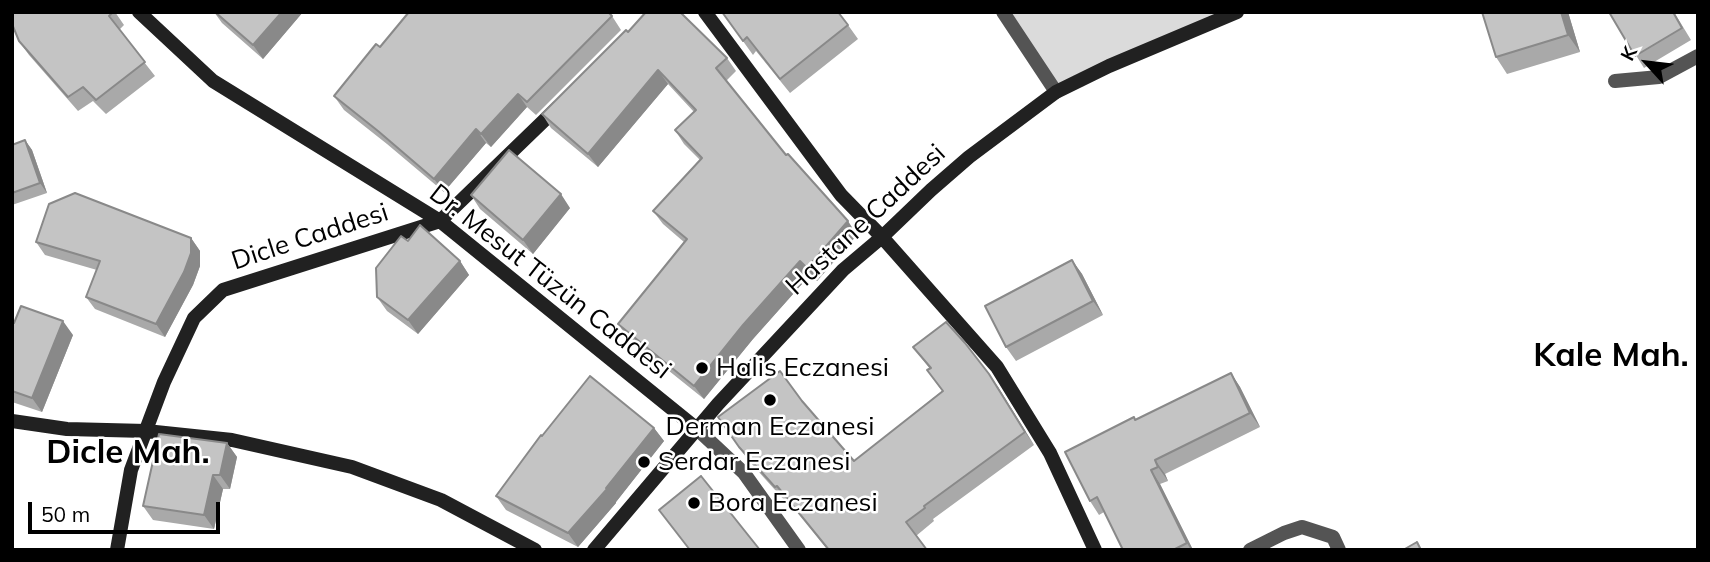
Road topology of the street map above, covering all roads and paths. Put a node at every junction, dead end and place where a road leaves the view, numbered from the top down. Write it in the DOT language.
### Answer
graph roads {
  1 [pos="139,12"];
  2 [pos="705,12"];
  3 [pos="1003,12"];
  4 [pos="1237,12"];
  5 [pos="1698,56"];
  6 [pos="1615,81"];
  7 [pos="1056,92"];
  8 [pos="570,95"];
  9 [pos="440,221"];
  10 [pos="883,237"];
  11 [pos="12,421"];
  12 [pos="697,429"];
  13 [pos="146,431"];
  14 [pos="117,550"];
  15 [pos="536,550"];
  16 [pos="594,550"];
  17 [pos="799,550"];
  18 [pos="1095,550"];
  19 [pos="1250,550"];
  20 [pos="1339,550"];
  1 -- 9 [label="street, Dr. Mesut Tüzün Caddesi"];
  2 -- 10 [label="street"];
  3 -- 7 [label="street"];
  4 -- 7 [label="street, Hastane Caddesi"];
  5 -- 6 [label="street"];
  7 -- 10 [label="street, Hastane Caddesi"];
  8 -- 9 [label="street, Dicle Caddesi"];
  9 -- 12 [label="street, Dr. Mesut Tüzün Caddesi"];
  9 -- 13 [label="street, Dicle Caddesi"];
  10 -- 12 [label="street, Hastane Caddesi"];
  10 -- 18 [label="street"];
  11 -- 13 [label="street"];
  12 -- 16 [label="street, Hastane Caddesi"];
  12 -- 17 [label="street, Dr. Mesut Tüzün Caddesi"];
  13 -- 14 [label="street, Dicle Caddesi"];
  13 -- 15 [label="street"];
  19 -- 20 [label="street"];
}
